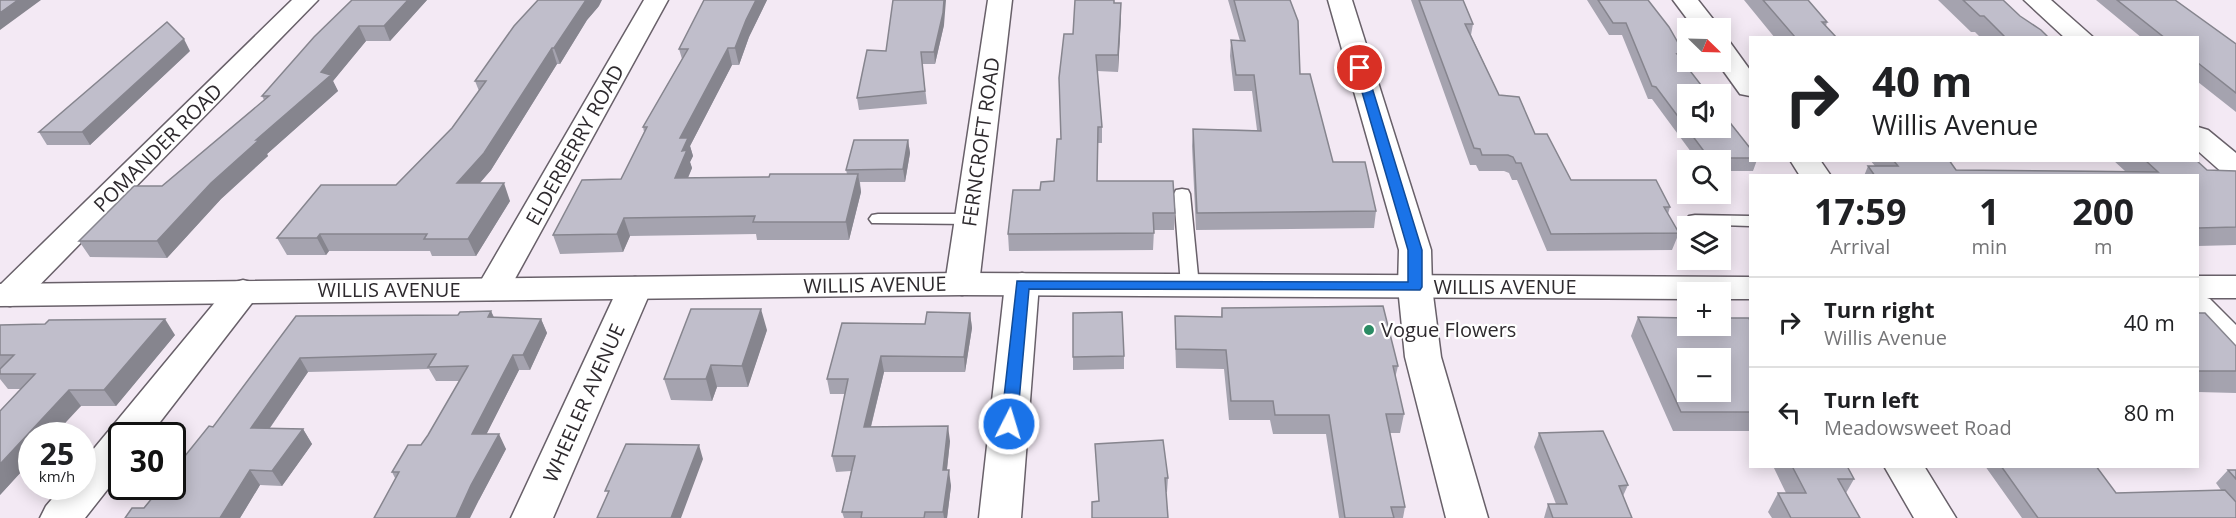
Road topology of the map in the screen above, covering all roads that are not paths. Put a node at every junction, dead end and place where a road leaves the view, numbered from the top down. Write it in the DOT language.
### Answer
graph roads {
  1 [pos="306,0"];
  2 [pos="656,0"];
  3 [pos="1000,0"];
  4 [pos="1340,0"];
  5 [pos="1685,0"];
  6 [pos="2036,0"];
  7 [pos="1699,18"];
  8 [pos="2079,36"];
  9 [pos="1731,62"];
  10 [pos="1749,87"];
  11 [pos="2199,137"];
  12 [pos="2236,169"];
  13 [pos="1182,194"];
  14 [pos="878,219"];
  15 [pos="971,219"];
  16 [pos="1731,221"];
  17 [pos="1749,221"];
  18 [pos="962,284"];
  19 [pos="1022,284"];
  20 [pos="1190,286"];
  21 [pos="1415,287"];
  22 [pos="2199,287"];
  23 [pos="2236,287"];
  24 [pos="635,288"];
  25 [pos="1749,288"];
  26 [pos="493,289"];
  27 [pos="243,291"];
  28 [pos="5,295"];
  29 [pos="2199,308"];
  30 [pos="2236,346"];
  31 [pos="138,422"];
  32 [pos="108,459"];
  33 [pos="1904,468"];
  34 [pos="60,518"];
  35 [pos="532,518"];
  36 [pos="1000,518"];
  37 [pos="1467,518"];
  38 [pos="1935,518"];
  1 -- 28 [label="street, POMANDER ROAD"];
  2 -- 26 [label="street, ELDERBERRY ROAD"];
  3 -- 15 [label="street, FERNCROFT ROAD"];
  4 -- 21 [label="street"];
  5 -- 7 [label="street"];
  6 -- 8 [label="street"];
  9 -- 10 [label="street"];
  11 -- 12 [label="street"];
  13 -- 20 [label="lane"];
  14 -- 15 [label="lane"];
  15 -- 18 [label="street, FERNCROFT ROAD"];
  16 -- 17 [label="lane"];
  18 -- 19 [label="street, WILLIS AVENUE"];
  18 -- 24 [label="street, WILLIS AVENUE"];
  19 -- 20 [label="street, WILLIS AVENUE"];
  19 -- 36 [label="street"];
  20 -- 21 [label="street, WILLIS AVENUE"];
  21 -- 25 [label="street, WILLIS AVENUE"];
  21 -- 37 [label="street"];
  22 -- 23 [label="street"];
  24 -- 26 [label="street, WILLIS AVENUE"];
  24 -- 35 [label="street, WHEELER AVENUE"];
  26 -- 27 [label="street, WILLIS AVENUE"];
  27 -- 28 [label="street, WILLIS AVENUE"];
  27 -- 31 [label="street"];
  29 -- 30 [label="street"];
  32 -- 34 [label="street"];
  33 -- 38 [label="street"];
}
